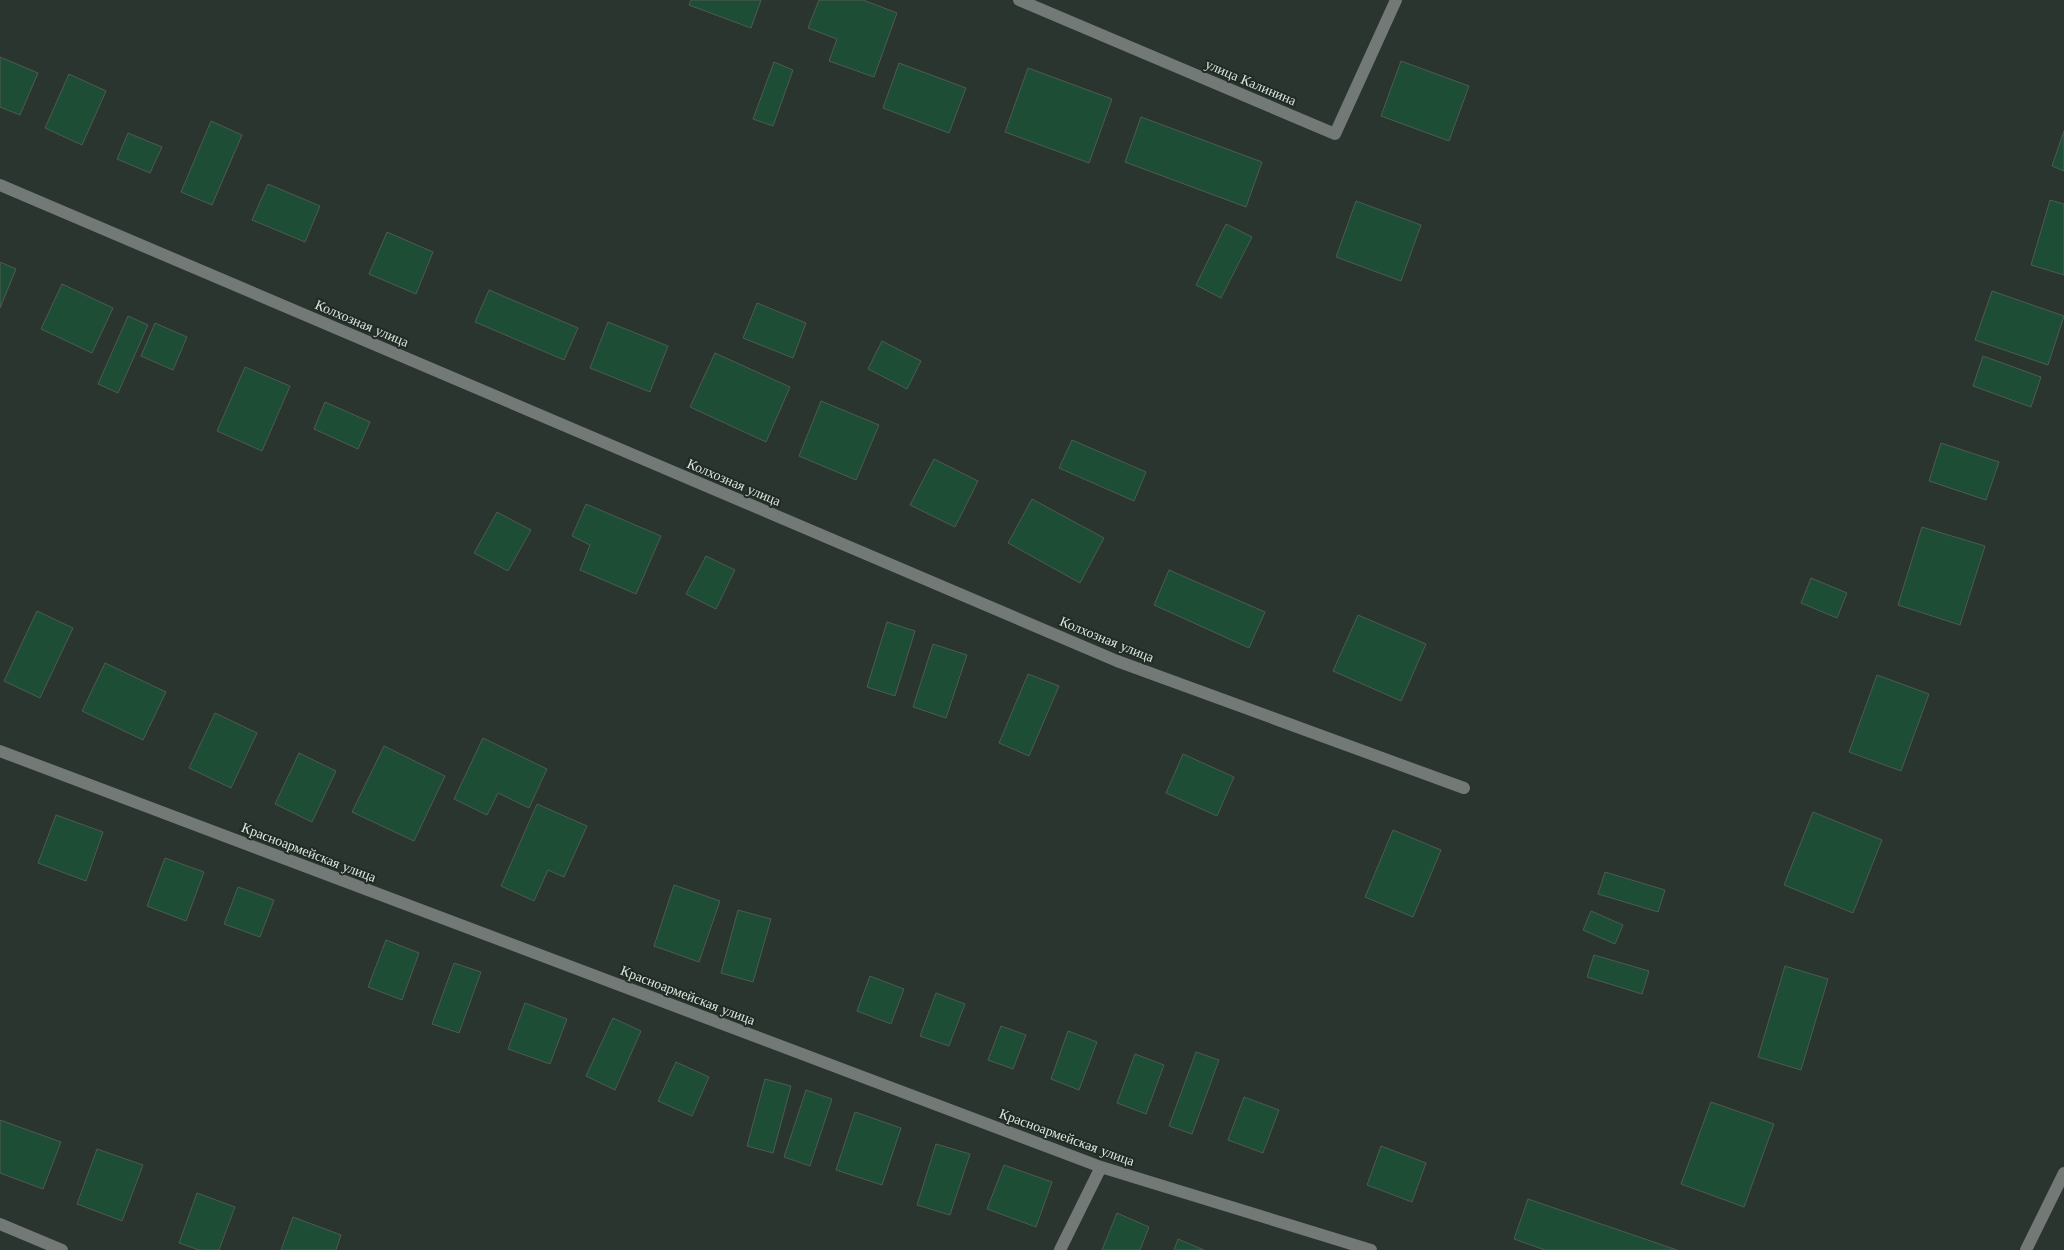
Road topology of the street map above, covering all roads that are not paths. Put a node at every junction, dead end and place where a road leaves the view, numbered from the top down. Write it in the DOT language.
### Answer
graph roads {
  1 [pos="1019,0"];
  2 [pos="1396,0"];
  3 [pos="0,185"];
  4 [pos="0,751"];
  5 [pos="1464,788"];
  6 [pos="1101,1167"];
  7 [pos="2064,1173"];
  8 [pos="0,1224"];
  9 [pos="62,1250"];
  10 [pos="1060,1250"];
  11 [pos="1371,1250"];
  12 [pos="2026,1250"];
  1 -- 2 [label="street, улица Калинина"];
  3 -- 5 [label="street, Колхозная улица"];
  4 -- 6 [label="street, Красноармейская улица"];
  6 -- 10 [label="street"];
  6 -- 11 [label="street, Красноармейская улица"];
  7 -- 12 [label="street"];
  8 -- 9 [label="street"];
}
